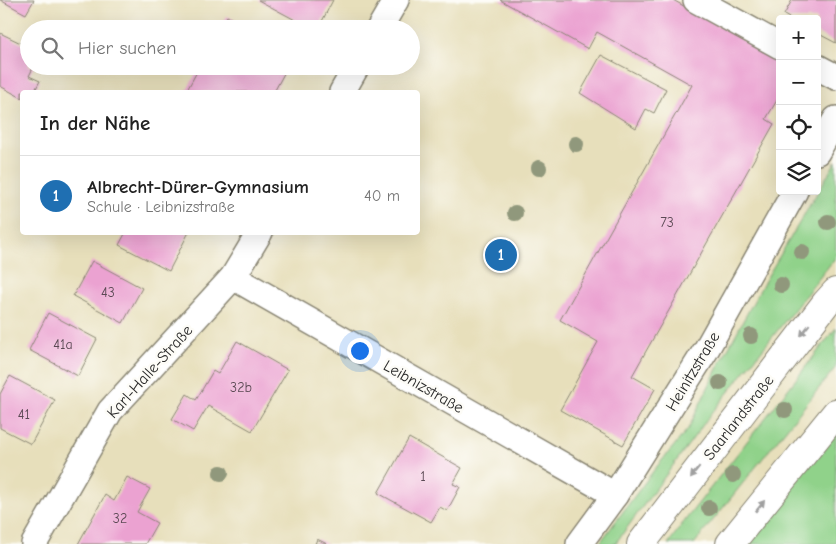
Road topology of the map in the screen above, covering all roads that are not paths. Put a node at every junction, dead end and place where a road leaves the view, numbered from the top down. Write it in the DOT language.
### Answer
graph roads {
  1 [pos="396,0"];
  2 [pos="696,0"];
  3 [pos="384,20"];
  4 [pos="776,44"];
  5 [pos="821,69"];
  6 [pos="352,75"];
  7 [pos="836,78"];
  8 [pos="343,90"];
  9 [pos="836,119"];
  10 [pos="818,150"];
  11 [pos="793,195"];
  12 [pos="258,235"];
  13 [pos="234,277"];
  14 [pos="836,292"];
  15 [pos="836,412"];
  16 [pos="615,495"];
  17 [pos="34,544"];
  18 [pos="579,544"];
  19 [pos="641,544"];
  20 [pos="730,544"];
  1 -- 3 [label="street"];
  2 -- 4 [label="street"];
  5 -- 7 [label="street"];
  6 -- 8 [label="street"];
  9 -- 10 [label="street"];
  11 -- 16 [label="street, Heinitzstraße"];
  12 -- 13 [label="street, Karl-Halle-Straße"];
  13 -- 16 [label="street, Leibnizstraße"];
  13 -- 17 [label="street, Karl-Halle-Straße"];
  14 -- 19 [label="highway, Saarlandstraße, one-way"];
  20 -- 15 [label="highway, one-way"];
  16 -- 18 [label="street, Heinitzstraße"];
}
